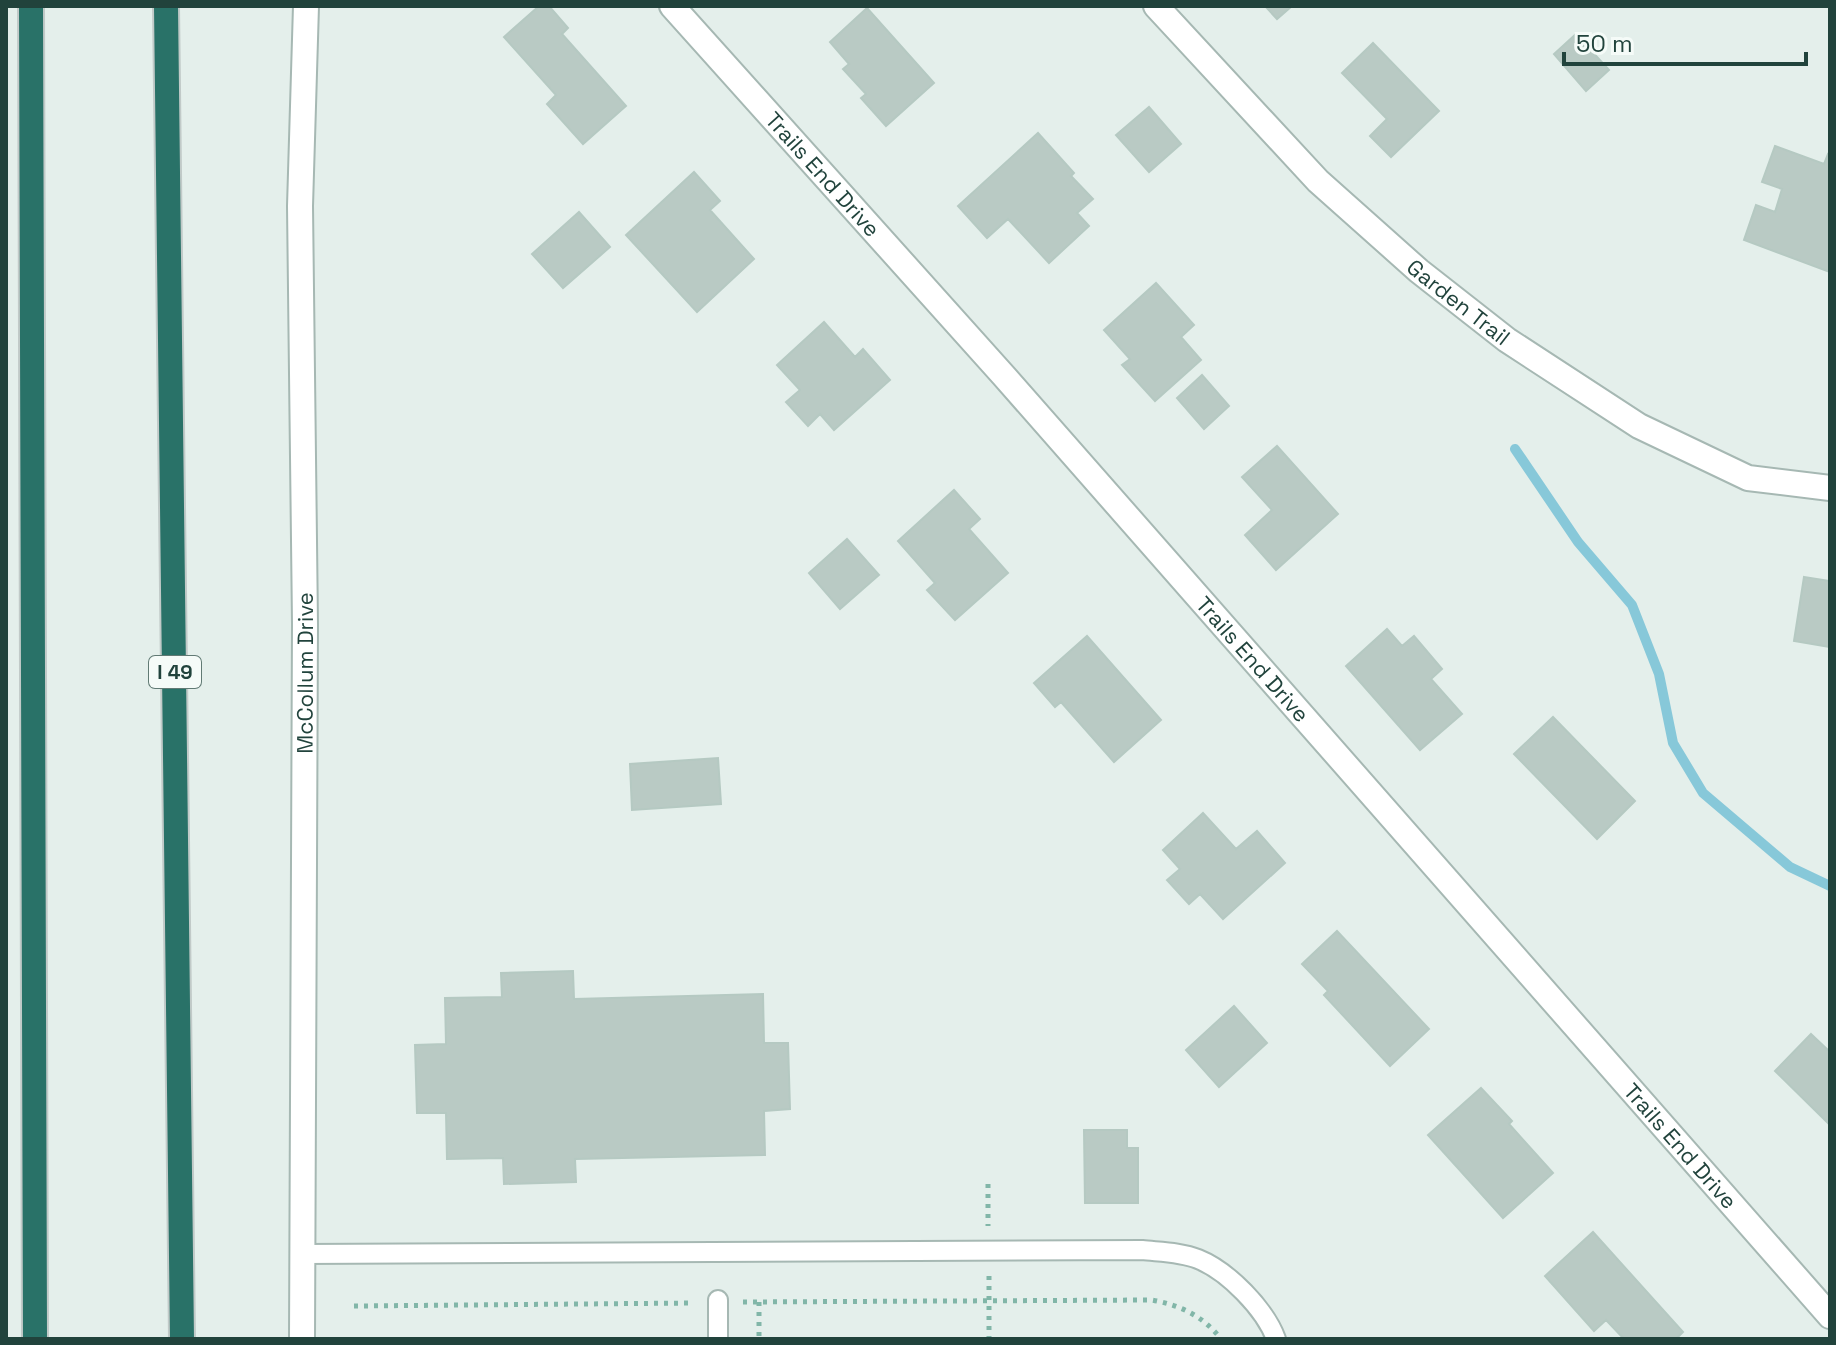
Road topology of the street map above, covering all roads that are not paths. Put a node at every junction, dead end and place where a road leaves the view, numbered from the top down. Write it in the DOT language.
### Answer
graph roads {
  1 [pos="31,6"];
  2 [pos="166,6"];
  3 [pos="306,6"];
  4 [pos="672,6"];
  5 [pos="1156,6"];
  6 [pos="1830,488"];
  7 [pos="302,1254"];
  8 [pos="718,1301"];
  9 [pos="1830,1316"];
  10 [pos="35,1339"];
  11 [pos="182,1339"];
  12 [pos="302,1339"];
  13 [pos="718,1339"];
  14 [pos="1276,1339"];
  1 -- 10 [label="highway"];
  2 -- 11 [label="highway, I 49"];
  3 -- 7 [label="street, McCollum Drive"];
  4 -- 9 [label="street, Trails End Drive"];
  5 -- 6 [label="street, Garden Trail"];
  7 -- 12 [label="street, McCollum Drive"];
  7 -- 14 [label="lane"];
  8 -- 13 [label="lane"];
}
